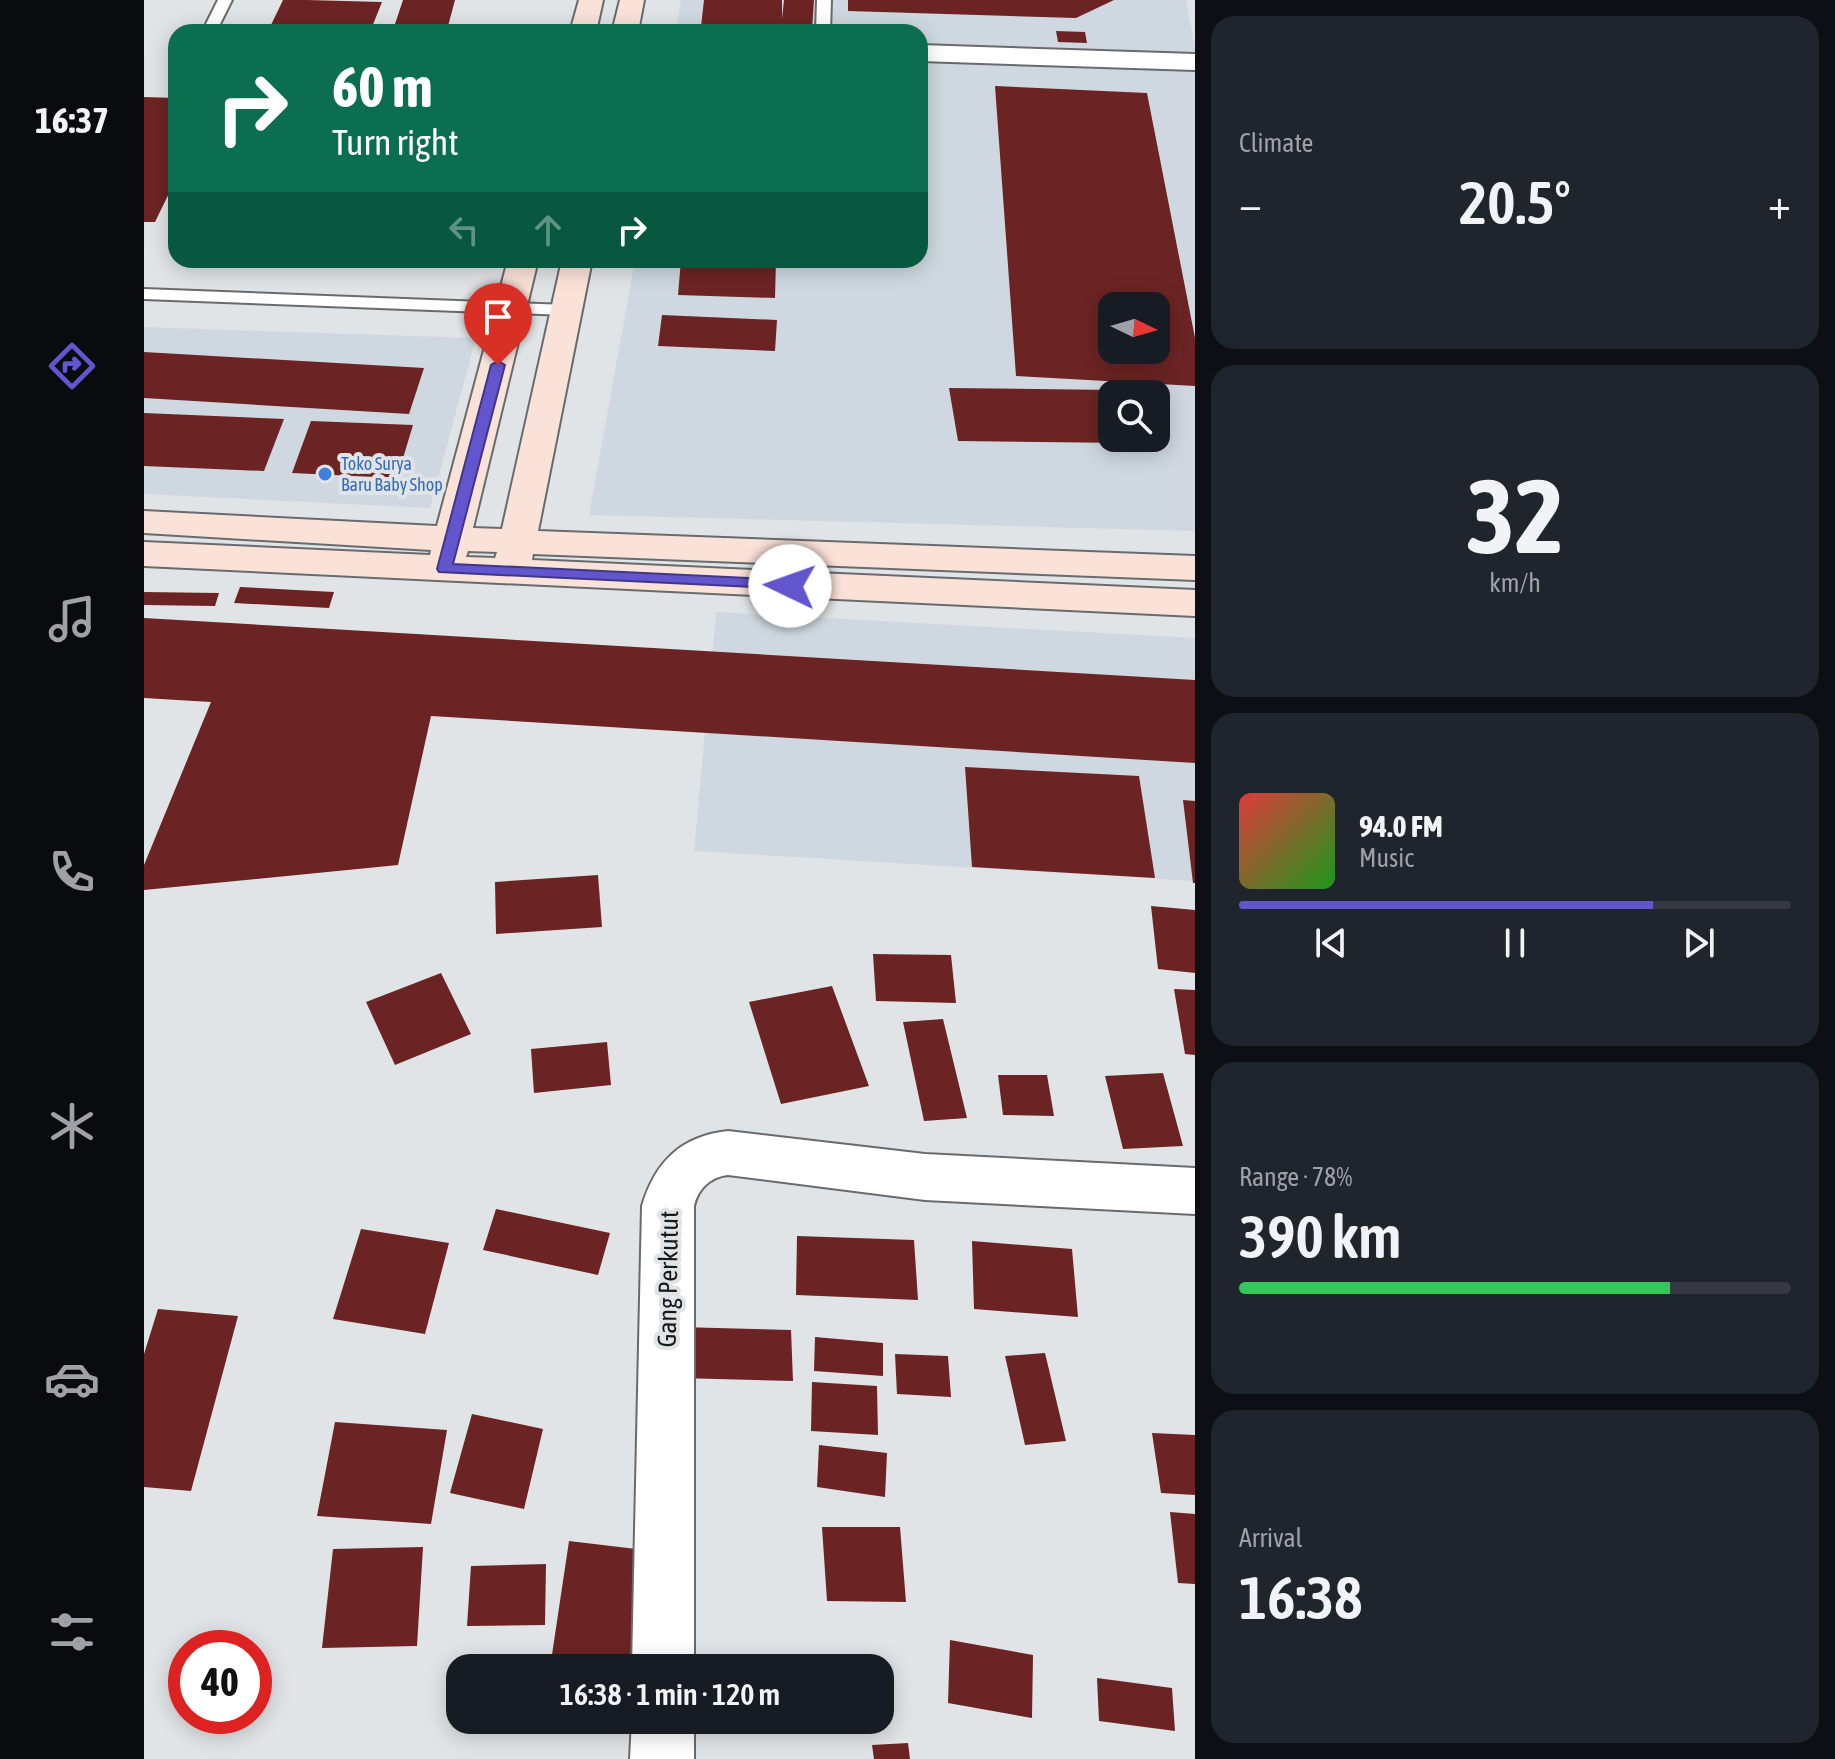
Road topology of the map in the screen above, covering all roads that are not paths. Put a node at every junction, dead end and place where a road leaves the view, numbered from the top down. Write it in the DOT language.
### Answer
graph roads {
  1 [pos="225,0"];
  2 [pos="591,0"];
  3 [pos="632,0"];
  4 [pos="824,0"];
  5 [pos="213,24"];
  6 [pos="585,24"];
  7 [pos="627,24"];
  8 [pos="823,24"];
  9 [pos="928,53"];
  10 [pos="1195,62"];
  11 [pos="521,268"];
  12 [pos="575,268"];
  13 [pos="144,294"];
  14 [pos="513,307"];
  15 [pos="566,310"];
  16 [pos="144,522"];
  17 [pos="144,554"];
  18 [pos="449,554"];
  19 [pos="514,558"];
  20 [pos="1195,568"];
  21 [pos="1195,603"];
  22 [pos="1195,1191"];
  23 [pos="663,1654"];
  24 [pos="663,1734"];
  25 [pos="662,1759"];
  1 -- 5 [label="lane"];
  2 -- 6 [label="street"];
  3 -- 7 [label="street"];
  4 -- 8 [label="lane"];
  9 -- 10 [label="street"];
  11 -- 14 [label="street"];
  12 -- 15 [label="street"];
  13 -- 14 [label="lane"];
  14 -- 15 [label="lane"];
  14 -- 18 [label="street"];
  15 -- 19 [label="street"];
  16 -- 18 [label="street"];
  17 -- 18 [label="street"];
  18 -- 19 [label="street"];
  19 -- 20 [label="street"];
  19 -- 21 [label="street"];
  22 -- 23 [label="street, Gang Perkutut"];
  24 -- 25 [label="street"];
}
